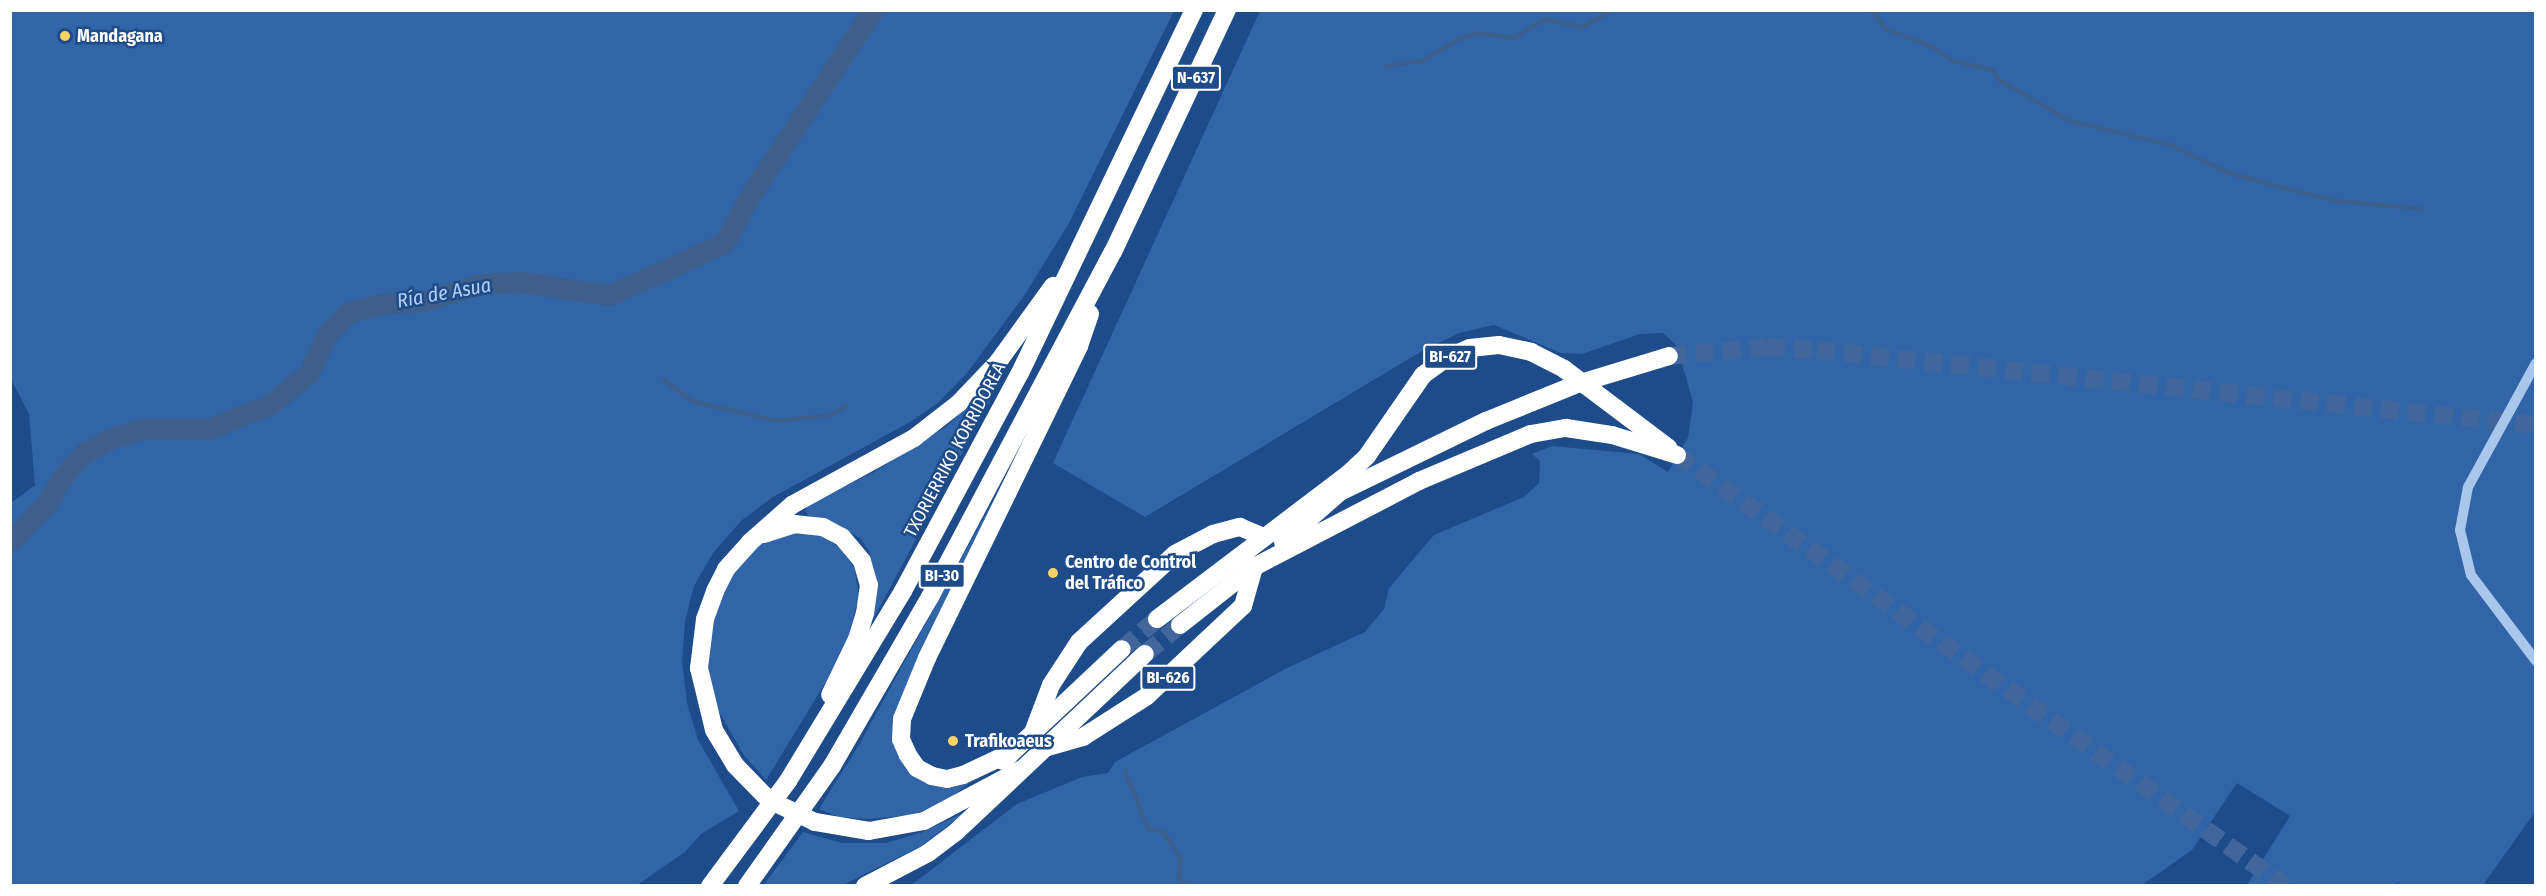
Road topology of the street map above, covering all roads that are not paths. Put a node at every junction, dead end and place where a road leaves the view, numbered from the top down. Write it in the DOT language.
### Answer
graph roads {
  1 [pos="1194,10"];
  2 [pos="1227,10"];
  3 [pos="1165,146"];
  4 [pos="1113,252"];
  5 [pos="1072,265"];
  6 [pos="1669,356"];
  7 [pos="2535,363"];
  8 [pos="1340,492"];
  9 [pos="1263,537"];
  10 [pos="750,542"];
  11 [pos="1254,567"];
  12 [pos="1157,619"];
  13 [pos="1180,625"];
  14 [pos="1122,649"];
  15 [pos="1145,654"];
  16 [pos="2535,661"];
  17 [pos="1034,730"];
  18 [pos="1044,748"];
  19 [pos="1010,753"];
  20 [pos="1020,770"];
  21 [pos="788,781"];
  22 [pos="978,790"];
  23 [pos="710,885"];
  24 [pos="747,885"];
  25 [pos="865,885"];
  1 -- 5 [label="highway, TXORIERRIKO KORRIDOREA / BI-30"];
  2 -- 3 [label="highway, N-637"];
  3 -- 4 [label="highway, BI-30"];
  4 -- 19 [label="highway"];
  4 -- 24 [label="highway, BI-30"];
  5 -- 10 [label="highway"];
  5 -- 21 [label="highway, TXORIERRIKO KORRIDOREA / BI-30"];
  6 -- 8 [label="highway"];
  7 -- 16 [label="street"];
  8 -- 9 [label="highway"];
  8 -- 11 [label="highway"];
  9 -- 11 [label="highway, BI-627"];
  9 -- 12 [label="highway"];
  9 -- 17 [label="highway, BI-626"];
  10 -- 21 [label="highway"];
  10 -- 22 [label="highway"];
  11 -- 13 [label="highway"];
  11 -- 18 [label="highway, BI-626"];
  14 -- 17 [label="highway, BI-626"];
  15 -- 18 [label="highway, BI-626"];
  17 -- 19 [label="highway, BI-626"];
  18 -- 20 [label="highway, BI-626"];
  19 -- 22 [label="highway"];
  20 -- 22 [label="highway"];
  20 -- 25 [label="highway"];
  21 -- 23 [label="highway, TXORIERRIKO KORRIDOREA / BI-30"];
}
